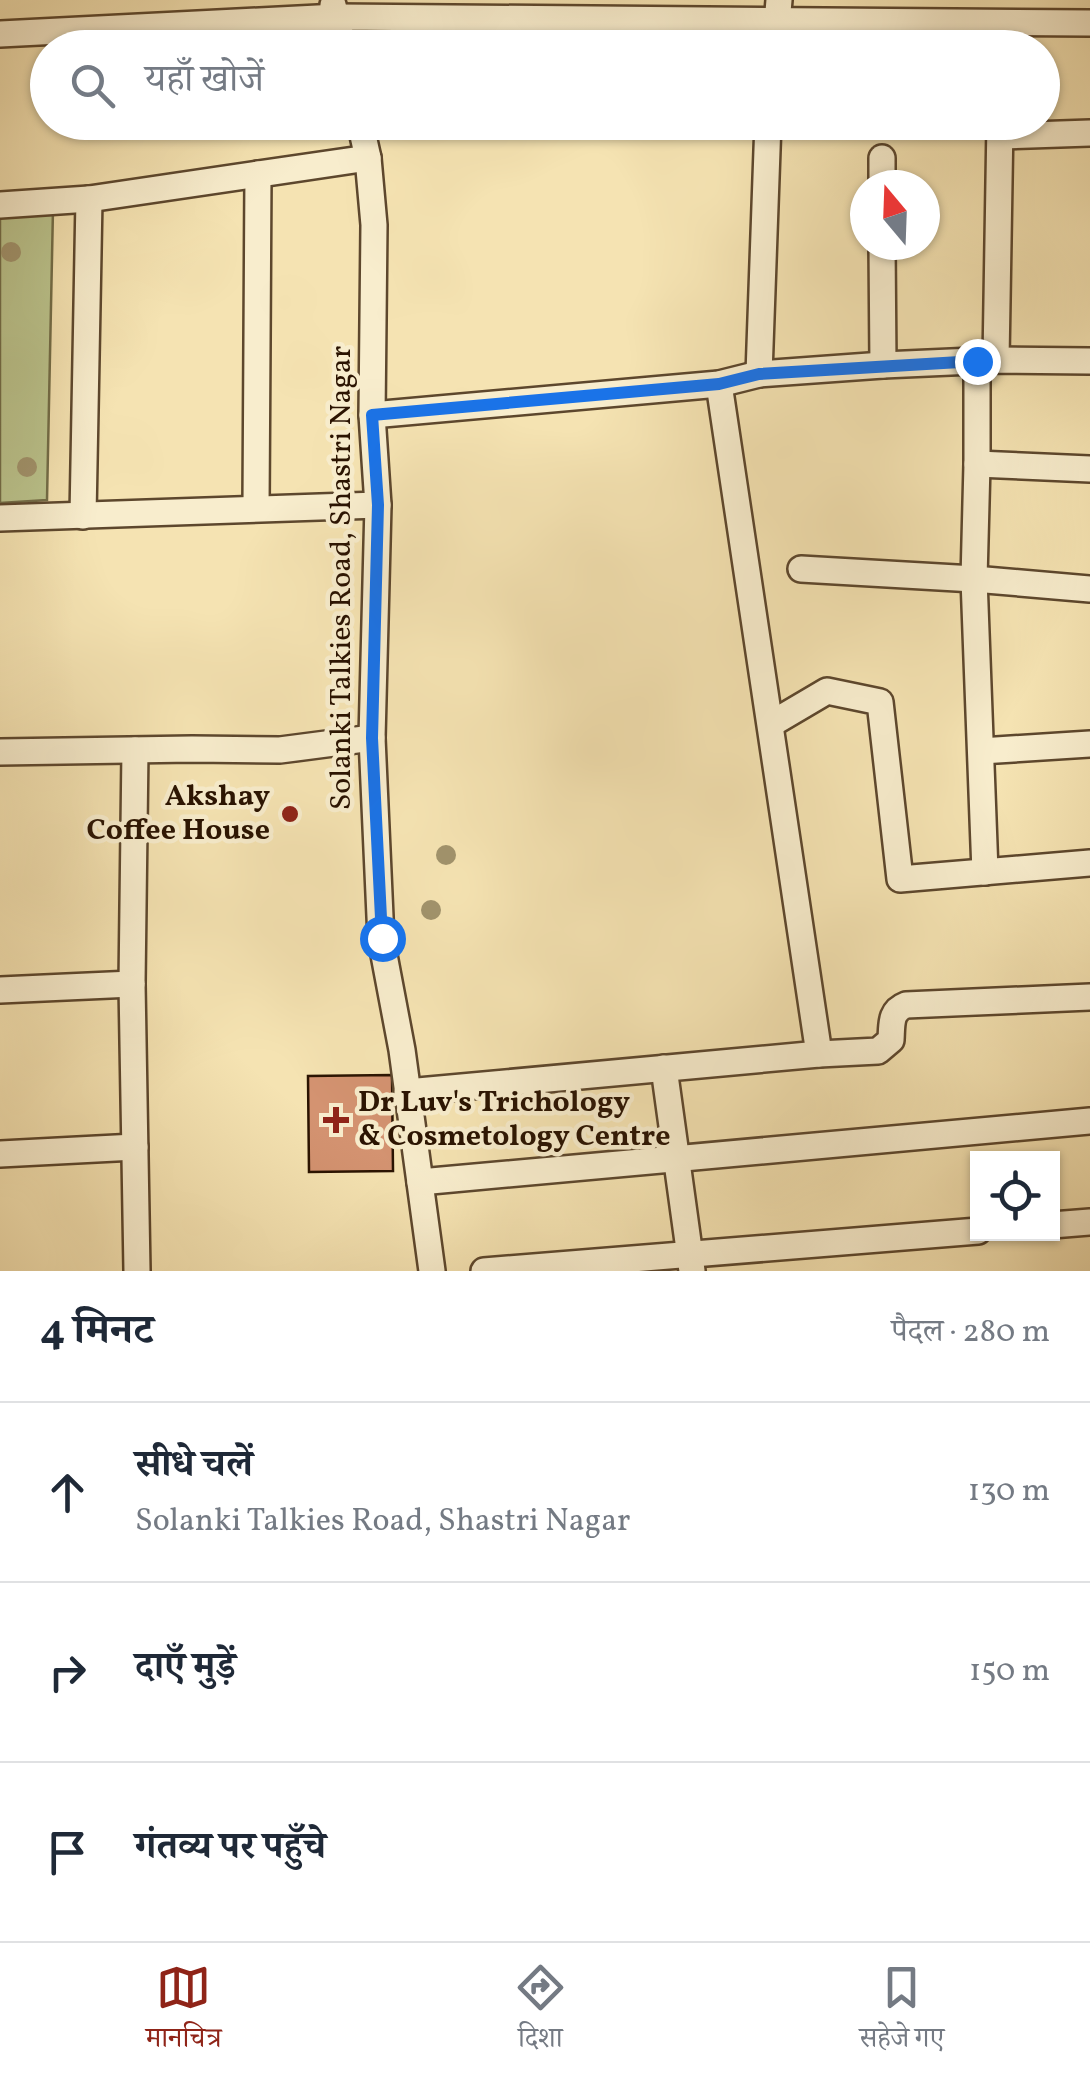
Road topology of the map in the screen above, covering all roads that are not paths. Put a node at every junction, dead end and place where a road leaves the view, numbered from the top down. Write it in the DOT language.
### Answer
graph roads {
  1 [pos="334,8"];
  2 [pos="396,9"];
  3 [pos="646,10"];
  4 [pos="778,10"];
  5 [pos="936,11"];
  6 [pos="1074,15"];
  7 [pos="51,30"];
  8 [pos="988,30"];
  9 [pos="1020,30"];
  10 [pos="30,32"];
  11 [pos="0,34"];
  12 [pos="1060,132"];
  13 [pos="1090,133"];
  14 [pos="364,140"];
  15 [pos="767,140"];
  16 [pos="999,140"];
  17 [pos="368,158"];
  18 [pos="882,158"];
  19 [pos="882,170"];
  20 [pos="258,174"];
  21 [pos="88,199"];
  22 [pos="0,205"];
  23 [pos="882,260"];
  24 [pos="986,360"];
  25 [pos="1090,361"];
  26 [pos="883,365"];
  27 [pos="759,374"];
  28 [pos="719,384"];
  29 [pos="372,415"];
  30 [pos="978,464"];
  31 [pos="1090,469"];
  32 [pos="378,505"];
  33 [pos="256,508"];
  34 [pos="83,516"];
  35 [pos="0,518"];
  36 [pos="801,569"];
  37 [pos="974,579"];
  38 [pos="1090,589"];
  39 [pos="771,724"];
  40 [pos="372,738"];
  41 [pos="1090,744"];
  42 [pos="135,750"];
  43 [pos="981,751"];
  44 [pos="0,752"];
  45 [pos="1090,863"];
  46 [pos="986,872"];
  47 [pos="132,984"];
  48 [pos="0,990"];
  49 [pos="1090,997"];
  50 [pos="819,1054"];
  51 [pos="664,1068"];
  52 [pos="408,1092"];
  53 [pos="1090,1121"];
  54 [pos="135,1148"];
  55 [pos="0,1154"];
  56 [pos="675,1157"];
  57 [pos="420,1182"];
  58 [pos="1090,1222"];
  59 [pos="1060,1224"];
  60 [pos="970,1232"];
  61 [pos="691,1262"];
  62 [pos="137,1271"];
  63 [pos="432,1271"];
  64 [pos="484,1271"];
  1 -- 2 [label="street"];
  1 -- 7 [label="street"];
  2 -- 3 [label="street"];
  3 -- 4 [label="street"];
  4 -- 5 [label="street"];
  5 -- 8 [label="street"];
  6 -- 9 [label="street"];
  10 -- 11 [label="street"];
  12 -- 13 [label="street"];
  14 -- 17 [label="street, Solanki Talkies Road, Shastri Nagar"];
  15 -- 27 [label="street"];
  16 -- 24 [label="street"];
  17 -- 20 [label="street"];
  17 -- 29 [label="street, Solanki Talkies Road, Shastri Nagar"];
  18 -- 19 [label="street"];
  20 -- 21 [label="street"];
  20 -- 33 [label="street"];
  21 -- 22 [label="street"];
  21 -- 34 [label="street"];
  23 -- 26 [label="street"];
  24 -- 25 [label="street"];
  24 -- 26 [label="street"];
  24 -- 30 [label="street"];
  26 -- 27 [label="street"];
  27 -- 28 [label="street"];
  28 -- 29 [label="street"];
  28 -- 39 [label="street"];
  29 -- 32 [label="street, Solanki Talkies Road, Shastri Nagar"];
  30 -- 31 [label="street"];
  30 -- 37 [label="street"];
  32 -- 33 [label="street"];
  32 -- 40 [label="street, Solanki Talkies Road, Shastri Nagar"];
  33 -- 34 [label="street"];
  34 -- 35 [label="street"];
  36 -- 37 [label="street"];
  37 -- 38 [label="street"];
  37 -- 43 [label="street"];
  39 -- 46 [label="street"];
  39 -- 50 [label="street"];
  40 -- 42 [label="street"];
  40 -- 52 [label="street, Solanki Talkies Road, Shastri Nagar"];
  41 -- 43 [label="street"];
  42 -- 44 [label="street"];
  42 -- 47 [label="street"];
  43 -- 46 [label="street"];
  45 -- 46 [label="street"];
  47 -- 48 [label="street"];
  47 -- 54 [label="street"];
  49 -- 50 [label="street"];
  50 -- 51 [label="street"];
  51 -- 52 [label="street"];
  51 -- 56 [label="street"];
  52 -- 57 [label="street, Solanki Talkies Road, Shastri Nagar"];
  53 -- 56 [label="street"];
  54 -- 55 [label="street"];
  54 -- 62 [label="street"];
  56 -- 57 [label="street"];
  56 -- 61 [label="street"];
  57 -- 63 [label="street, Solanki Talkies Road, Shastri Nagar"];
  58 -- 59 [label="street"];
  60 -- 61 [label="street"];
  61 -- 64 [label="street"];
}
